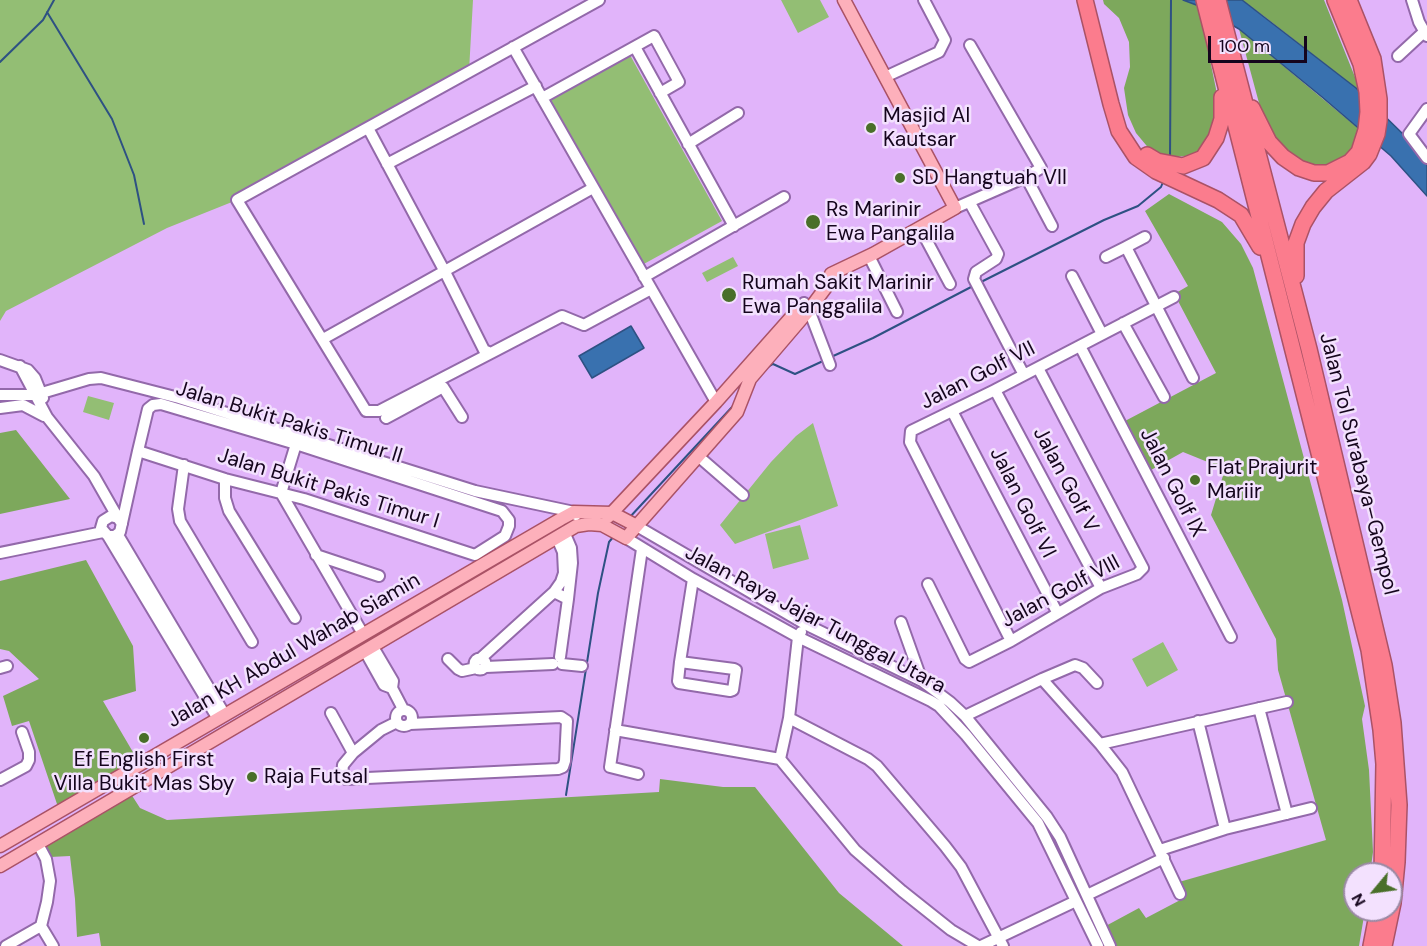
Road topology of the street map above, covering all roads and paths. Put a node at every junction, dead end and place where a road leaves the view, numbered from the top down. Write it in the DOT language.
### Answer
graph roads {
  1 [pos="599,0"];
  2 [pos="844,0"];
  3 [pos="924,0"];
  4 [pos="1084,0"];
  5 [pos="1095,0"];
  6 [pos="1204,0"];
  7 [pos="1218,0"];
  8 [pos="1335,0"];
  9 [pos="1349,0"];
  10 [pos="1412,0"];
  11 [pos="1426,34"];
  12 [pos="970,45"];
  13 [pos="513,47"];
  14 [pos="635,47"];
  15 [pos="1225,49"];
  16 [pos="1398,56"];
  17 [pos="1220,70"];
  18 [pos="885,77"];
  19 [pos="536,86"];
  20 [pos="660,93"];
  21 [pos="1373,96"];
  22 [pos="542,98"];
  23 [pos="1427,109"];
  24 [pos="738,113"];
  25 [pos="368,128"];
  26 [pos="688,144"];
  27 [pos="1364,153"];
  28 [pos="1427,158"];
  29 [pos="387,164"];
  30 [pos="1156,166"];
  31 [pos="1174,172"];
  32 [pos="1026,177"];
  33 [pos="594,188"];
  34 [pos="784,197"];
  35 [pos="970,202"];
  36 [pos="955,208"];
  37 [pos="1052,225"];
  38 [pos="734,226"];
  39 [pos="920,228"];
  40 [pos="1145,237"];
  41 [pos="1126,247"];
  42 [pos="869,256"];
  43 [pos="1106,257"];
  44 [pos="445,272"];
  45 [pos="1072,276"];
  46 [pos="644,277"];
  47 [pos="950,284"];
  48 [pos="651,289"];
  49 [pos="1174,297"];
  50 [pos="1156,304"];
  51 [pos="807,306"];
  52 [pos="897,312"];
  53 [pos="1123,323"];
  54 [pos="1288,330"];
  55 [pos="1102,334"];
  56 [pos="323,339"];
  57 [pos="1080,346"];
  58 [pos="1309,350"];
  59 [pos="491,353"];
  60 [pos="0,360"];
  61 [pos="830,365"];
  62 [pos="1038,368"];
  63 [pos="1023,375"];
  64 [pos="1193,378"];
  65 [pos="995,390"];
  66 [pos="38,394"];
  67 [pos="0,395"];
  68 [pos="1164,397"];
  69 [pos="716,402"];
  70 [pos="0,408"];
  71 [pos="395,408"];
  72 [pos="952,411"];
  73 [pos="45,413"];
  74 [pos="462,417"];
  75 [pos="386,418"];
  76 [pos="296,444"];
  77 [pos="138,451"];
  78 [pos="698,456"];
  79 [pos="184,465"];
  80 [pos="225,479"];
  81 [pos="102,488"];
  82 [pos="281,493"];
  83 [pos="743,495"];
  84 [pos="304,499"];
  85 [pos="574,512"];
  86 [pos="613,514"];
  87 [pos="295,520"];
  88 [pos="583,524"];
  89 [pos="634,524"];
  90 [pos="603,526"];
  91 [pos="114,529"];
  92 [pos="561,536"];
  93 [pos="624,536"];
  94 [pos="503,537"];
  95 [pos="642,549"];
  96 [pos="0,553"];
  97 [pos="316,555"];
  98 [pos="379,576"];
  99 [pos="693,579"];
  100 [pos="928,584"];
  101 [pos="1101,588"];
  102 [pos="554,592"];
  103 [pos="568,599"];
  104 [pos="416,604"];
  105 [pos="1057,612"];
  106 [pos="398,615"];
  107 [pos="423,617"];
  108 [pos="295,618"];
  109 [pos="901,622"];
  110 [pos="805,624"];
  111 [pos="405,628"];
  112 [pos="363,634"];
  113 [pos="798,637"];
  114 [pos="1231,637"];
  115 [pos="1011,641"];
  116 [pos="252,642"];
  117 [pos="369,649"];
  118 [pos="448,658"];
  119 [pos="558,662"];
  120 [pos="680,662"];
  121 [pos="481,664"];
  122 [pos="582,666"];
  123 [pos="1042,679"];
  124 [pos="922,681"];
  125 [pos="1097,683"];
  126 [pos="1287,702"];
  127 [pos="1259,708"];
  128 [pos="403,709"];
  129 [pos="331,713"];
  130 [pos="965,716"];
  131 [pos="221,717"];
  132 [pos="789,718"];
  133 [pos="1198,721"];
  134 [pos="397,722"];
  135 [pos="410,723"];
  136 [pos="206,726"];
  137 [pos="615,730"];
  138 [pos="22,732"];
  139 [pos="215,740"];
  140 [pos="1100,744"];
  141 [pos="353,753"];
  142 [pos="780,759"];
  143 [pos="638,774"];
  144 [pos="0,780"];
  145 [pos="1311,808"];
  146 [pos="1287,814"];
  147 [pos="1042,820"];
  148 [pos="1226,829"];
  149 [pos="12,839"];
  150 [pos="38,844"];
  151 [pos="0,847"];
  152 [pos="22,854"];
  153 [pos="1162,854"];
  154 [pos="1383,862"];
  155 [pos="3,864"];
  156 [pos="1180,894"];
  157 [pos="1087,895"];
  158 [pos="1076,901"];
  159 [pos="1376,922"];
  160 [pos="41,926"];
  161 [pos="24,941"];
  162 [pos="1001,941"];
  163 [pos="6,946"];
  164 [pos="53,946"];
  165 [pos="979,946"];
  166 [pos="1098,946"];
  167 [pos="1110,946"];
  168 [pos="1371,946"];
  169 [pos="1384,946"];
  1 -- 13 [label="street"];
  2 -- 18 [label="main road"];
  3 -- 18 [label="street"];
  4 -- 30 [label="highway"];
  5 -- 30 [label="highway"];
  6 -- 15 [label="highway, Jalan Tol Surabaya–Gempol"];
  7 -- 15 [label="highway, Jalan Tol Surabaya–Gempol"];
  8 -- 21 [label="highway"];
  9 -- 21 [label="highway"];
  10 -- 11 [label="street"];
  11 -- 16 [label="street"];
  12 -- 32 [label="street"];
  13 -- 19 [label="street"];
  13 -- 25 [label="street"];
  14 -- 20 [label="street"];
  14 -- 20 [label="street"];
  14 -- 22 [label="street"];
  15 -- 17 [label="highway, Jalan Tol Surabaya–Gempol"];
  15 -- 27 [label="highway"];
  15 -- 58 [label="highway, Jalan Tol Surabaya–Gempol"];
  17 -- 31 [label="highway"];
  17 -- 54 [label="highway, Jalan Tol Surabaya–Gempol"];
  18 -- 36 [label="main road"];
  19 -- 22 [label="street"];
  19 -- 29 [label="street"];
  20 -- 26 [label="street"];
  21 -- 27 [label="highway"];
  22 -- 33 [label="street"];
  23 -- 28 [label="street"];
  24 -- 26 [label="street"];
  25 -- 29 [label="street"];
  25 -- 56 [label="street"];
  26 -- 38 [label="street"];
  27 -- 58 [label="highway"];
  29 -- 44 [label="street"];
  30 -- 31 [label="highway"];
  31 -- 54 [label="highway"];
  32 -- 35 [label="street"];
  32 -- 37 [label="street"];
  33 -- 44 [label="street"];
  33 -- 46 [label="street"];
  34 -- 38 [label="street"];
  35 -- 36 [label="street"];
  35 -- 63 [label="street"];
  36 -- 39 [label="main road"];
  38 -- 46 [label="street"];
  39 -- 42 [label="main road"];
  39 -- 47 [label="street"];
  40 -- 41 [label="street"];
  41 -- 43 [label="street"];
  41 -- 50 [label="street"];
  42 -- 51 [label="main road"];
  42 -- 52 [label="street"];
  44 -- 56 [label="street"];
  44 -- 59 [label="street"];
  45 -- 55 [label="street"];
  46 -- 48 [label="street"];
  48 -- 59 [label="street"];
  48 -- 69 [label="street"];
  49 -- 50 [label="street, Jalan Golf VII"];
  50 -- 53 [label="street, Jalan Golf VII"];
  50 -- 64 [label="street"];
  51 -- 61 [label="street"];
  51 -- 69 [label="main road"];
  51 -- 78 [label="main road"];
  53 -- 55 [label="street, Jalan Golf VII"];
  53 -- 68 [label="street"];
  54 -- 154 [label="highway, Jalan Tol Surabaya–Gempol"];
  55 -- 57 [label="street, Jalan Golf VII"];
  56 -- 71 [label="street"];
  57 -- 62 [label="street, Jalan Golf VII"];
  57 -- 114 [label="street, Jalan Golf IX"];
  58 -- 169 [label="highway, Jalan Tol Surabaya–Gempol"];
  59 -- 71 [label="street"];
  60 -- 66 [label="street"];
  62 -- 63 [label="street, Jalan Golf VII"];
  62 -- 101 [label="street, Jalan Golf VIII"];
  63 -- 65 [label="street, Jalan Golf VII"];
  65 -- 72 [label="street, Jalan Golf VII"];
  65 -- 101 [label="street, Jalan Golf V"];
  66 -- 67 [label="street"];
  66 -- 73 [label="street"];
  66 -- 85 [label="street"];
  69 -- 86 [label="main road"];
  70 -- 73 [label="street"];
  71 -- 74 [label="street"];
  71 -- 75 [label="street"];
  72 -- 105 [label="street, Jalan Golf VI"];
  72 -- 115 [label="street, Jalan Golf VII"];
  73 -- 81 [label="street"];
  76 -- 77 [label="street, Jalan Bukit Pakis Timur II"];
  76 -- 82 [label="street"];
  76 -- 94 [label="street, Jalan Bukit Pakis Timur II"];
  77 -- 79 [label="street, Jalan Bukit Pakis Timur I"];
  77 -- 91 [label="street, Jalan Bukit Pakis Timur II"];
  78 -- 83 [label="street"];
  78 -- 89 [label="main road"];
  79 -- 80 [label="street, Jalan Bukit Pakis Timur I"];
  79 -- 116 [label="street"];
  80 -- 82 [label="street, Jalan Bukit Pakis Timur I"];
  80 -- 108 [label="street"];
  81 -- 91 [label="street"];
  81 -- 91 [label="street"];
  82 -- 84 [label="street, Jalan Bukit Pakis Timur I"];
  82 -- 87 [label="street"];
  84 -- 87 [label="street"];
  84 -- 94 [label="street, Jalan Bukit Pakis Timur I"];
  85 -- 86 [label="main road"];
  85 -- 88 [label="street"];
  85 -- 104 [label="main road, Jalan KH Abdul Wahab Siamin"];
  86 -- 89 [label="main road, Jalan Raya Jajar Tunggal Utara"];
  86 -- 90 [label="main road"];
  87 -- 97 [label="street"];
  88 -- 90 [label="main road"];
  88 -- 92 [label="main road, Jalan KH Abdul Wahab Siamin"];
  89 -- 93 [label="main road"];
  89 -- 110 [label="street, Jalan Raya Jajar Tunggal Utara"];
  90 -- 93 [label="main road, Jalan Raya Jajar Tunggal Utara"];
  91 -- 96 [label="street"];
  91 -- 131 [label="street"];
  92 -- 102 [label="street"];
  92 -- 103 [label="street"];
  92 -- 107 [label="main road, Jalan KH Abdul Wahab Siamin"];
  93 -- 95 [label="street, Jalan Raya Jajar Tunggal Utara"];
  95 -- 99 [label="street, Jalan Raya Jajar Tunggal Utara"];
  95 -- 137 [label="street"];
  97 -- 98 [label="street"];
  97 -- 112 [label="street"];
  99 -- 113 [label="street, Jalan Raya Jajar Tunggal Utara"];
  99 -- 120 [label="street"];
  100 -- 115 [label="street, Jalan Golf VIII"];
  101 -- 105 [label="street, Jalan Golf VIII"];
  102 -- 103 [label="street"];
  102 -- 121 [label="street"];
  103 -- 119 [label="street"];
  104 -- 106 [label="main road, Jalan KH Abdul Wahab Siamin"];
  104 -- 107 [label="main road"];
  105 -- 115 [label="street, Jalan Golf VIII"];
  106 -- 111 [label="main road"];
  106 -- 112 [label="main road, Jalan KH Abdul Wahab Siamin"];
  107 -- 111 [label="main road, Jalan KH Abdul Wahab Siamin"];
  109 -- 124 [label="street"];
  110 -- 113 [label="street"];
  110 -- 124 [label="street, Jalan Raya Jajar Tunggal Utara"];
  111 -- 117 [label="main road, Jalan KH Abdul Wahab Siamin"];
  112 -- 131 [label="main road, Jalan KH Abdul Wahab Siamin"];
  113 -- 132 [label="street"];
  113 -- 147 [label="street, Jalan Raya Jajar Tunggal Utara"];
  117 -- 128 [label="street"];
  117 -- 139 [label="main road, Jalan KH Abdul Wahab Siamin"];
  118 -- 121 [label="street"];
  119 -- 121 [label="street"];
  119 -- 122 [label="street"];
  120 -- 120 [label="street"];
  123 -- 125 [label="street"];
  123 -- 130 [label="street"];
  123 -- 140 [label="street"];
  124 -- 130 [label="street, Jalan Raya Jajar Tunggal Utara"];
  126 -- 127 [label="street"];
  127 -- 133 [label="street"];
  127 -- 146 [label="street"];
  128 -- 134 [label="street"];
  128 -- 135 [label="street"];
  129 -- 141 [label="street"];
  130 -- 147 [label="street, Jalan Raya Jajar Tunggal Utara"];
  131 -- 136 [label="main road, Jalan KH Abdul Wahab Siamin"];
  132 -- 142 [label="street"];
  132 -- 162 [label="street"];
  133 -- 140 [label="street"];
  133 -- 148 [label="street"];
  134 -- 135 [label="street"];
  134 -- 141 [label="street"];
  135 -- 141 [label="street"];
  136 -- 139 [label="main road"];
  136 -- 149 [label="main road, Jalan KH Abdul Wahab Siamin"];
  137 -- 142 [label="street"];
  137 -- 143 [label="street"];
  138 -- 144 [label="street"];
  139 -- 150 [label="main road, Jalan KH Abdul Wahab Siamin"];
  140 -- 153 [label="street"];
  142 -- 165 [label="street"];
  145 -- 146 [label="street"];
  146 -- 148 [label="street"];
  147 -- 157 [label="street, Jalan Raya Jajar Tunggal Utara"];
  147 -- 158 [label="street, Jalan Raya Jajar Tunggal Utara"];
  148 -- 153 [label="street"];
  149 -- 151 [label="main road, Jalan KH Abdul Wahab Siamin"];
  149 -- 152 [label="main road"];
  150 -- 152 [label="main road, Jalan KH Abdul Wahab Siamin"];
  150 -- 160 [label="street"];
  151 -- 155 [label="main road"];
  152 -- 155 [label="main road, Jalan KH Abdul Wahab Siamin"];
  153 -- 156 [label="street"];
  153 -- 157 [label="street"];
  157 -- 167 [label="street, Jalan Raya Jajar Tunggal Utara"];
  158 -- 162 [label="street"];
  158 -- 166 [label="street, Jalan Raya Jajar Tunggal Utara"];
  159 -- 168 [label="highway"];
  160 -- 161 [label="street"];
  160 -- 164 [label="street"];
  161 -- 163 [label="street"];
  162 -- 165 [label="street"];
}
